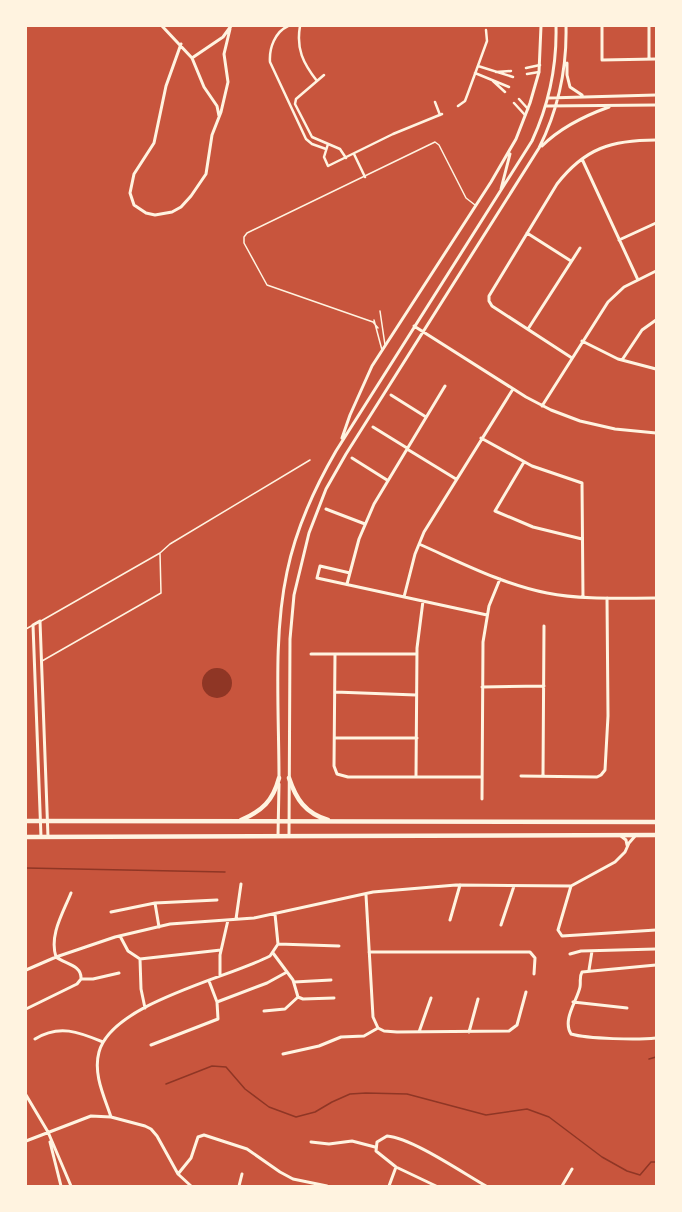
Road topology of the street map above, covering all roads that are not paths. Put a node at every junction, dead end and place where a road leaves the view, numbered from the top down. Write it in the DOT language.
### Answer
graph roads {
  1 [pos="162,26"];
  2 [pos="288,26"];
  3 [pos="300,26"];
  4 [pos="541,26"];
  5 [pos="556,26"];
  6 [pos="566,26"];
  7 [pos="602,26"];
  8 [pos="649,26"];
  9 [pos="231,28"];
  10 [pos="486,30"];
  11 [pos="181,44"];
  12 [pos="566,52"];
  13 [pos="192,58"];
  14 [pos="656,58"];
  15 [pos="649,59"];
  16 [pos="540,65"];
  17 [pos="478,66"];
  18 [pos="526,68"];
  19 [pos="511,71"];
  20 [pos="493,72"];
  21 [pos="539,72"];
  22 [pos="475,73"];
  23 [pos="527,74"];
  24 [pos="324,75"];
  25 [pos="513,77"];
  26 [pos="491,79"];
  27 [pos="318,81"];
  28 [pos="509,87"];
  29 [pos="504,92"];
  30 [pos="656,95"];
  31 [pos="585,96"];
  32 [pos="559,97"];
  33 [pos="548,98"];
  34 [pos="519,99"];
  35 [pos="435,102"];
  36 [pos="514,103"];
  37 [pos="656,105"];
  38 [pos="458,106"];
  39 [pos="546,106"];
  40 [pos="556,106"];
  41 [pos="613,106"];
  42 [pos="528,109"];
  43 [pos="526,115"];
  44 [pos="219,116"];
  45 [pos="656,140"];
  46 [pos="328,144"];
  47 [pos="511,148"];
  48 [pos="539,148"];
  49 [pos="326,149"];
  50 [pos="354,154"];
  51 [pos="346,158"];
  52 [pos="582,159"];
  53 [pos="365,177"];
  54 [pos="500,192"];
  55 [pos="476,206"];
  56 [pos="656,224"];
  57 [pos="527,233"];
  58 [pos="619,240"];
  59 [pos="580,248"];
  60 [pos="571,261"];
  61 [pos="656,271"];
  62 [pos="638,280"];
  63 [pos="380,311"];
  64 [pos="374,320"];
  65 [pos="656,320"];
  66 [pos="414,326"];
  67 [pos="378,328"];
  68 [pos="528,330"];
  69 [pos="423,332"];
  70 [pos="582,341"];
  71 [pos="385,345"];
  72 [pos="382,350"];
  73 [pos="572,358"];
  74 [pos="622,360"];
  75 [pos="656,369"];
  76 [pos="445,386"];
  77 [pos="513,389"];
  78 [pos="391,395"];
  79 [pos="542,406"];
  80 [pos="426,418"];
  81 [pos="373,427"];
  82 [pos="656,433"];
  83 [pos="481,438"];
  84 [pos="340,443"];
  85 [pos="407,449"];
  86 [pos="352,458"];
  87 [pos="310,460"];
  88 [pos="524,462"];
  89 [pos="456,479"];
  90 [pos="387,480"];
  91 [pos="326,508"];
  92 [pos="365,524"];
  93 [pos="582,539"];
  94 [pos="419,544"];
  95 [pos="160,553"];
  96 [pos="350,573"];
  97 [pos="500,579"];
  98 [pos="347,584"];
  99 [pos="404,597"];
  100 [pos="583,597"];
  101 [pos="607,598"];
  102 [pos="656,598"];
  103 [pos="423,601"];
  104 [pos="487,615"];
  105 [pos="40,621"];
  106 [pos="33,625"];
  107 [pos="544,626"];
  108 [pos="26,629"];
  109 [pos="311,654"];
  110 [pos="335,654"];
  111 [pos="416,654"];
  112 [pos="42,662"];
  113 [pos="544,686"];
  114 [pos="482,687"];
  115 [pos="335,692"];
  116 [pos="416,695"];
  117 [pos="335,738"];
  118 [pos="417,738"];
  119 [pos="521,776"];
  120 [pos="543,776"];
  121 [pos="482,777"];
  122 [pos="279,778"];
  123 [pos="289,778"];
  124 [pos="416,778"];
  125 [pos="482,799"];
  126 [pos="40,821"];
  127 [pos="47,821"];
  128 [pos="239,821"];
  129 [pos="278,821"];
  130 [pos="289,821"];
  131 [pos="333,821"];
  132 [pos="26,822"];
  133 [pos="656,822"];
  134 [pos="656,834"];
  135 [pos="619,835"];
  136 [pos="636,835"];
  137 [pos="278,836"];
  138 [pos="289,836"];
  139 [pos="26,837"];
  140 [pos="41,837"];
  141 [pos="48,837"];
  142 [pos="627,847"];
  143 [pos="241,884"];
  144 [pos="460,885"];
  145 [pos="514,886"];
  146 [pos="571,886"];
  147 [pos="71,893"];
  148 [pos="366,894"];
  149 [pos="217,900"];
  150 [pos="155,903"];
  151 [pos="111,912"];
  152 [pos="275,914"];
  153 [pos="236,919"];
  154 [pos="228,920"];
  155 [pos="450,920"];
  156 [pos="501,925"];
  157 [pos="159,927"];
  158 [pos="656,930"];
  159 [pos="120,936"];
  160 [pos="278,944"];
  161 [pos="339,946"];
  162 [pos="656,949"];
  163 [pos="221,950"];
  164 [pos="592,951"];
  165 [pos="369,952"];
  166 [pos="273,953"];
  167 [pos="570,954"];
  168 [pos="56,957"];
  169 [pos="140,959"];
  170 [pos="656,965"];
  171 [pos="26,970"];
  172 [pos="589,970"];
  173 [pos="287,972"];
  174 [pos="119,973"];
  175 [pos="534,974"];
  176 [pos="220,976"];
  177 [pos="82,979"];
  178 [pos="331,980"];
  179 [pos="209,981"];
  180 [pos="294,982"];
  181 [pos="526,992"];
  182 [pos="298,997"];
  183 [pos="334,998"];
  184 [pos="431,998"];
  185 [pos="478,999"];
  186 [pos="217,1002"];
  187 [pos="573,1002"];
  188 [pos="145,1008"];
  189 [pos="627,1008"];
  190 [pos="26,1009"];
  191 [pos="264,1011"];
  192 [pos="378,1028"];
  193 [pos="419,1032"];
  194 [pos="469,1032"];
  195 [pos="656,1038"];
  196 [pos="35,1039"];
  197 [pos="104,1042"];
  198 [pos="151,1045"];
  199 [pos="283,1054"];
  200 [pos="26,1096"];
  201 [pos="111,1117"];
  202 [pos="48,1132"];
  203 [pos="26,1141"];
  204 [pos="311,1142"];
  205 [pos="375,1147"];
  206 [pos="396,1167"];
  207 [pos="572,1169"];
  208 [pos="178,1174"];
  209 [pos="242,1174"];
  210 [pos="61,1186"];
  211 [pos="71,1186"];
  212 [pos="190,1186"];
  213 [pos="239,1186"];
  214 [pos="328,1186"];
  215 [pos="389,1186"];
  216 [pos="436,1186"];
  217 [pos="486,1186"];
  218 [pos="562,1186"];
  1 -- 11 [label="street"];
  2 -- 49 [label="street"];
  3 -- 27 [label="street"];
  4 -- 16 [label="street"];
  5 -- 33 [label="street"];
  6 -- 12 [label="street"];
  7 -- 15 [label="street"];
  8 -- 15 [label="street"];
  9 -- 13 [label="street"];
  9 -- 44 [label="street"];
  10 -- 17 [label="street"];
  11 -- 13 [label="street"];
  11 -- 44 [label="street"];
  12 -- 31 [label="street"];
  12 -- 32 [label="street"];
  13 -- 44 [label="street"];
  14 -- 15 [label="street"];
  16 -- 18 [label="street"];
  16 -- 21 [label="street"];
  17 -- 20 [label="street"];
  17 -- 22 [label="street"];
  19 -- 20 [label="street"];
  20 -- 25 [label="street"];
  21 -- 23 [label="street"];
  21 -- 42 [label="street"];
  22 -- 26 [label="street"];
  22 -- 38 [label="street"];
  24 -- 27 [label="street"];
  26 -- 28 [label="street"];
  26 -- 29 [label="street"];
  27 -- 46 [label="street"];
  30 -- 31 [label="street"];
  31 -- 32 [label="street"];
  32 -- 33 [label="street"];
  32 -- 40 [label="street"];
  33 -- 39 [label="street"];
  34 -- 42 [label="street"];
  35 -- 50 [label="street"];
  36 -- 43 [label="street"];
  37 -- 41 [label="street"];
  39 -- 40 [label="street"];
  39 -- 54 [label="street"];
  40 -- 41 [label="street"];
  40 -- 48 [label="street"];
  41 -- 48 [label="street"];
  42 -- 43 [label="street"];
  43 -- 47 [label="street"];
  45 -- 52 [label="street"];
  46 -- 49 [label="street"];
  46 -- 51 [label="street"];
  47 -- 54 [label="street"];
  47 -- 55 [label="street"];
  48 -- 69 [label="street"];
  49 -- 51 [label="street"];
  50 -- 51 [label="street"];
  50 -- 53 [label="street"];
  52 -- 57 [label="street"];
  52 -- 58 [label="street"];
  53 -- 55 [label="lane"];
  53 -- 67 [label="lane"];
  54 -- 66 [label="street"];
  55 -- 71 [label="street"];
  56 -- 58 [label="street"];
  57 -- 60 [label="street"];
  57 -- 68 [label="street"];
  58 -- 62 [label="street"];
  59 -- 60 [label="street"];
  60 -- 68 [label="street"];
  61 -- 62 [label="street"];
  62 -- 70 [label="street"];
  63 -- 71 [label="lane"];
  64 -- 67 [label="lane"];
  65 -- 74 [label="street"];
  66 -- 69 [label="street"];
  66 -- 84 [label="street"];
  67 -- 72 [label="lane"];
  68 -- 73 [label="street"];
  69 -- 77 [label="street"];
  69 -- 123 [label="street"];
  70 -- 73 [label="street"];
  70 -- 74 [label="street"];
  71 -- 72 [label="street"];
  72 -- 84 [label="street"];
  73 -- 79 [label="street"];
  74 -- 75 [label="street"];
  76 -- 80 [label="street"];
  77 -- 79 [label="street"];
  77 -- 83 [label="street"];
  78 -- 80 [label="street"];
  79 -- 82 [label="street"];
  80 -- 85 [label="street"];
  81 -- 85 [label="street"];
  83 -- 88 [label="street"];
  83 -- 89 [label="street"];
  84 -- 122 [label="street"];
  85 -- 89 [label="street"];
  85 -- 90 [label="street"];
  86 -- 90 [label="street"];
  87 -- 95 [label="lane"];
  88 -- 93 [label="street"];
  88 -- 93 [label="street"];
  89 -- 94 [label="street"];
  90 -- 92 [label="street"];
  91 -- 92 [label="street"];
  92 -- 96 [label="street"];
  93 -- 100 [label="street"];
  94 -- 97 [label="street"];
  94 -- 99 [label="street"];
  95 -- 105 [label="lane"];
  95 -- 112 [label="lane"];
  96 -- 98 [label="street"];
  96 -- 98 [label="street"];
  97 -- 100 [label="street"];
  97 -- 104 [label="street"];
  98 -- 99 [label="street"];
  99 -- 103 [label="street"];
  100 -- 101 [label="street"];
  101 -- 102 [label="street"];
  101 -- 120 [label="street"];
  103 -- 104 [label="street"];
  103 -- 111 [label="street"];
  104 -- 114 [label="street"];
  105 -- 106 [label="street"];
  105 -- 112 [label="street"];
  106 -- 108 [label="lane"];
  106 -- 126 [label="street"];
  107 -- 113 [label="street"];
  109 -- 110 [label="street"];
  110 -- 111 [label="street"];
  110 -- 115 [label="street"];
  111 -- 116 [label="street"];
  112 -- 127 [label="street"];
  113 -- 114 [label="street"];
  113 -- 120 [label="street"];
  114 -- 121 [label="street"];
  115 -- 116 [label="street"];
  115 -- 117 [label="street"];
  116 -- 118 [label="street"];
  117 -- 118 [label="street"];
  117 -- 124 [label="street"];
  118 -- 124 [label="street"];
  119 -- 120 [label="street"];
  121 -- 124 [label="street"];
  121 -- 125 [label="street"];
  122 -- 128 [label="main road"];
  122 -- 129 [label="street"];
  123 -- 130 [label="street"];
  123 -- 131 [label="main road"];
  126 -- 127 [label="main road"];
  126 -- 132 [label="main road"];
  126 -- 140 [label="street"];
  127 -- 128 [label="main road"];
  127 -- 141 [label="street"];
  128 -- 129 [label="main road"];
  129 -- 130 [label="main road"];
  129 -- 137 [label="street"];
  130 -- 131 [label="main road"];
  130 -- 138 [label="street"];
  131 -- 133 [label="main road"];
  134 -- 136 [label="main road"];
  135 -- 136 [label="main road"];
  135 -- 138 [label="main road"];
  135 -- 142 [label="street"];
  136 -- 142 [label="street"];
  137 -- 138 [label="main road"];
  137 -- 141 [label="main road"];
  139 -- 140 [label="main road"];
  140 -- 141 [label="main road"];
  142 -- 146 [label="street"];
  143 -- 153 [label="street"];
  144 -- 145 [label="street"];
  144 -- 148 [label="street"];
  144 -- 155 [label="street"];
  145 -- 146 [label="street"];
  145 -- 156 [label="street"];
  146 -- 158 [label="street"];
  147 -- 168 [label="street"];
  148 -- 152 [label="street"];
  148 -- 165 [label="street"];
  149 -- 150 [label="street"];
  150 -- 151 [label="street"];
  150 -- 157 [label="street"];
  152 -- 153 [label="street"];
  152 -- 160 [label="street"];
  153 -- 154 [label="street"];
  154 -- 157 [label="street"];
  154 -- 163 [label="street"];
  157 -- 159 [label="street"];
  159 -- 168 [label="street"];
  159 -- 169 [label="street"];
  160 -- 161 [label="street"];
  160 -- 166 [label="street"];
  162 -- 164 [label="street"];
  163 -- 169 [label="street"];
  163 -- 176 [label="street"];
  164 -- 167 [label="street"];
  164 -- 172 [label="street"];
  165 -- 175 [label="street"];
  165 -- 192 [label="street"];
  166 -- 173 [label="street"];
  166 -- 176 [label="street"];
  168 -- 171 [label="street"];
  168 -- 177 [label="street"];
  169 -- 188 [label="street"];
  170 -- 172 [label="street"];
  172 -- 187 [label="street"];
  173 -- 180 [label="street"];
  173 -- 186 [label="street"];
  174 -- 177 [label="street"];
  176 -- 179 [label="street"];
  177 -- 190 [label="street"];
  178 -- 180 [label="street"];
  179 -- 186 [label="street"];
  179 -- 188 [label="street"];
  180 -- 182 [label="street"];
  181 -- 194 [label="street"];
  182 -- 183 [label="street"];
  182 -- 191 [label="street"];
  184 -- 193 [label="street"];
  185 -- 194 [label="street"];
  186 -- 198 [label="street"];
  187 -- 189 [label="street"];
  187 -- 195 [label="street"];
  188 -- 197 [label="street"];
  192 -- 193 [label="street"];
  192 -- 199 [label="street"];
  193 -- 194 [label="street"];
  196 -- 197 [label="street"];
  197 -- 201 [label="street"];
  200 -- 202 [label="street"];
  201 -- 202 [label="street"];
  201 -- 208 [label="street"];
  202 -- 203 [label="street"];
  202 -- 210 [label="street"];
  202 -- 211 [label="street"];
  204 -- 205 [label="street"];
  205 -- 206 [label="street"];
  205 -- 217 [label="street"];
  206 -- 215 [label="street"];
  206 -- 216 [label="street"];
  207 -- 218 [label="street"];
  208 -- 212 [label="street"];
  208 -- 214 [label="street"];
  209 -- 213 [label="street"];
}
